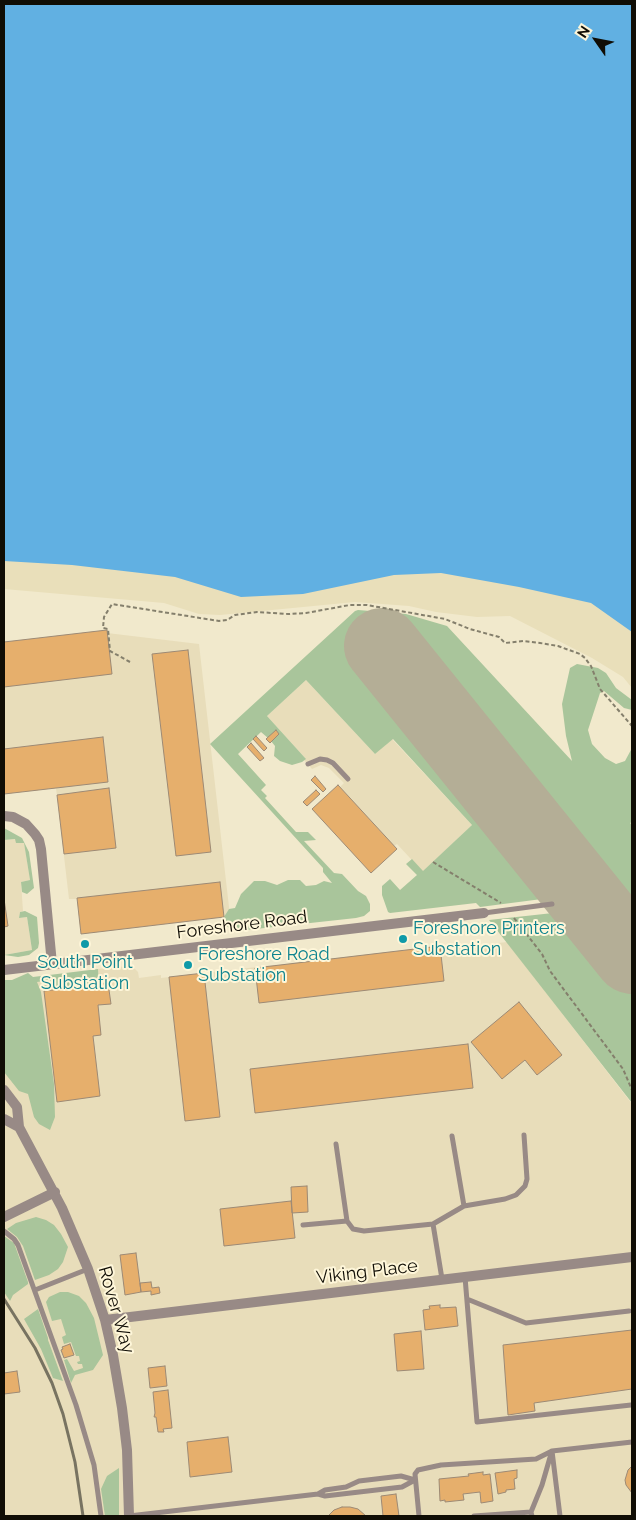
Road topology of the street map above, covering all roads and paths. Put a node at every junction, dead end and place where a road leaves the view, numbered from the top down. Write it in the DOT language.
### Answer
graph roads {
  1 [pos="130,662"];
  2 [pos="632,726"];
  3 [pos="308,764"];
  4 [pos="348,779"];
  5 [pos="4,816"];
  6 [pos="433,862"];
  7 [pos="552,904"];
  8 [pos="507,910"];
  9 [pos="484,913"];
  10 [pos="52,964"];
  11 [pos="4,970"];
  12 [pos="4,1090"];
  13 [pos="632,1090"];
  14 [pos="4,1118"];
  15 [pos="19,1127"];
  16 [pos="452,1136"];
  17 [pos="524,1136"];
  18 [pos="336,1144"];
  19 [pos="55,1192"];
  20 [pos="464,1206"];
  21 [pos="4,1217"];
  22 [pos="347,1221"];
  23 [pos="433,1224"];
  24 [pos="303,1225"];
  25 [pos="4,1232"];
  26 [pos="632,1256"];
  27 [pos="88,1269"];
  28 [pos="465,1276"];
  29 [pos="442,1279"];
  30 [pos="35,1290"];
  31 [pos="466,1300"];
  32 [pos="629,1312"];
  33 [pos="105,1320"];
  34 [pos="631,1405"];
  35 [pos="632,1442"];
  36 [pos="552,1451"];
  37 [pos="415,1480"];
  38 [pos="318,1494"];
  39 [pos="531,1514"];
  40 [pos="100,1516"];
  41 [pos="129,1516"];
  42 [pos="419,1516"];
  43 [pos="474,1516"];
  44 [pos="560,1516"];
  1 -- 2 [label="path"];
  3 -- 4 [label="lane"];
  5 -- 10 [label="street"];
  6 -- 8 [label="path"];
  7 -- 8 [label="lane"];
  8 -- 9 [label="lane"];
  8 -- 13 [label="path"];
  9 -- 10 [label="street, Foreshore Road"];
  10 -- 11 [label="street, Foreshore Road"];
  12 -- 15 [label="street"];
  14 -- 15 [label="street"];
  15 -- 19 [label="street, Rover Way"];
  16 -- 20 [label="lane"];
  17 -- 20 [label="lane"];
  18 -- 22 [label="lane"];
  19 -- 21 [label="street"];
  19 -- 27 [label="street, Rover Way"];
  20 -- 23 [label="lane"];
  22 -- 23 [label="lane"];
  22 -- 24 [label="lane"];
  23 -- 29 [label="lane"];
  25 -- 30 [label="lane"];
  26 -- 28 [label="street, Viking Place"];
  27 -- 30 [label="lane"];
  27 -- 33 [label="street, Rover Way"];
  28 -- 29 [label="street, Viking Place"];
  28 -- 31 [label="lane"];
  29 -- 33 [label="street, Viking Place"];
  30 -- 40 [label="lane"];
  31 -- 32 [label="lane"];
  31 -- 34 [label="lane"];
  33 -- 41 [label="street, Rover Way"];
  35 -- 36 [label="lane"];
  36 -- 37 [label="lane"];
  36 -- 39 [label="lane"];
  36 -- 44 [label="lane"];
  37 -- 38 [label="lane"];
  37 -- 38 [label="lane"];
  37 -- 42 [label="lane"];
  38 -- 41 [label="lane"];
  39 -- 43 [label="lane"];
}
